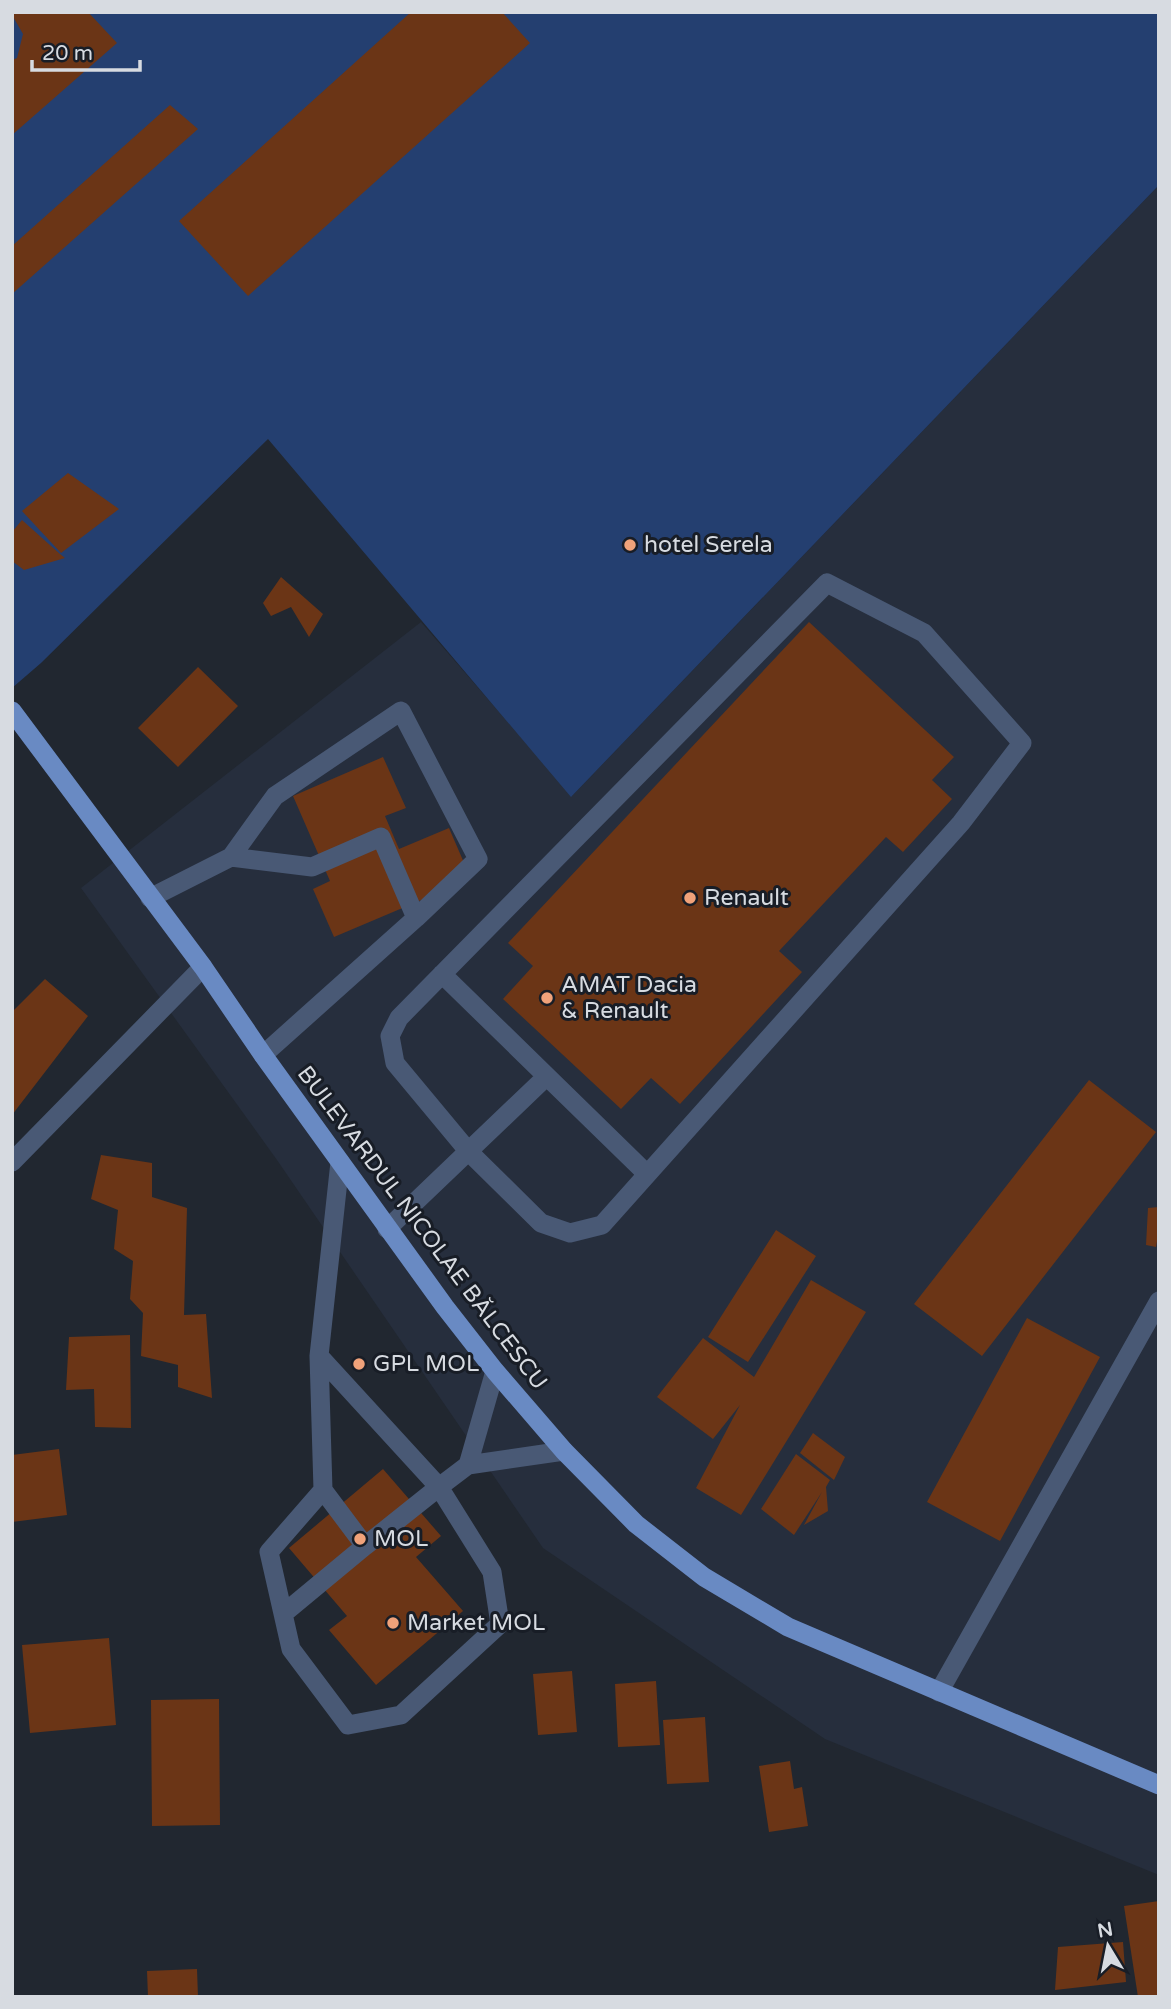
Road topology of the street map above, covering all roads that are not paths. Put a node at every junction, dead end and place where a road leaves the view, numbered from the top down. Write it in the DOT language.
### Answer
graph roads {
  1 [pos="12,711"];
  2 [pos="231,858"];
  3 [pos="150,898"];
  4 [pos="416,918"];
  5 [pos="203,967"];
  6 [pos="442,974"];
  7 [pos="262,1055"];
  8 [pos="546,1077"];
  9 [pos="469,1152"];
  10 [pos="12,1162"];
  11 [pos="340,1162"];
  12 [pos="647,1174"];
  13 [pos="387,1229"];
  14 [pos="1159,1301"];
  15 [pos="319,1356"];
  16 [pos="495,1371"];
  17 [pos="564,1451"];
  18 [pos="468,1465"];
  19 [pos="439,1487"];
  20 [pos="323,1490"];
  21 [pos="365,1546"];
  22 [pos="283,1614"];
  23 [pos="939,1692"];
  24 [pos="1159,1785"];
  1 -- 3 [label="main road, BULEVARDUL NICOLAE BĂLCESCU"];
  2 -- 3 [label="street"];
  2 -- 4 [label="street"];
  2 -- 4 [label="street"];
  3 -- 5 [label="main road, BULEVARDUL NICOLAE BĂLCESCU"];
  4 -- 7 [label="street"];
  5 -- 7 [label="main road, BULEVARDUL NICOLAE BĂLCESCU"];
  5 -- 10 [label="street"];
  6 -- 8 [label="street"];
  6 -- 9 [label="street"];
  6 -- 12 [label="street"];
  7 -- 11 [label="main road, BULEVARDUL NICOLAE BĂLCESCU"];
  8 -- 9 [label="street"];
  8 -- 12 [label="street"];
  9 -- 12 [label="street"];
  9 -- 13 [label="street"];
  11 -- 13 [label="main road, BULEVARDUL NICOLAE BĂLCESCU"];
  11 -- 15 [label="street"];
  13 -- 16 [label="main road, BULEVARDUL NICOLAE BĂLCESCU"];
  14 -- 23 [label="street"];
  15 -- 19 [label="street"];
  15 -- 20 [label="street"];
  16 -- 17 [label="main road, BULEVARDUL NICOLAE BĂLCESCU"];
  16 -- 18 [label="street"];
  17 -- 18 [label="street"];
  17 -- 23 [label="main road, BULEVARDUL NICOLAE BĂLCESCU"];
  18 -- 19 [label="street"];
  19 -- 21 [label="street"];
  19 -- 22 [label="street"];
  20 -- 21 [label="street"];
  20 -- 22 [label="street"];
  21 -- 22 [label="street"];
  23 -- 24 [label="main road, BULEVARDUL NICOLAE BĂLCESCU"];
}
